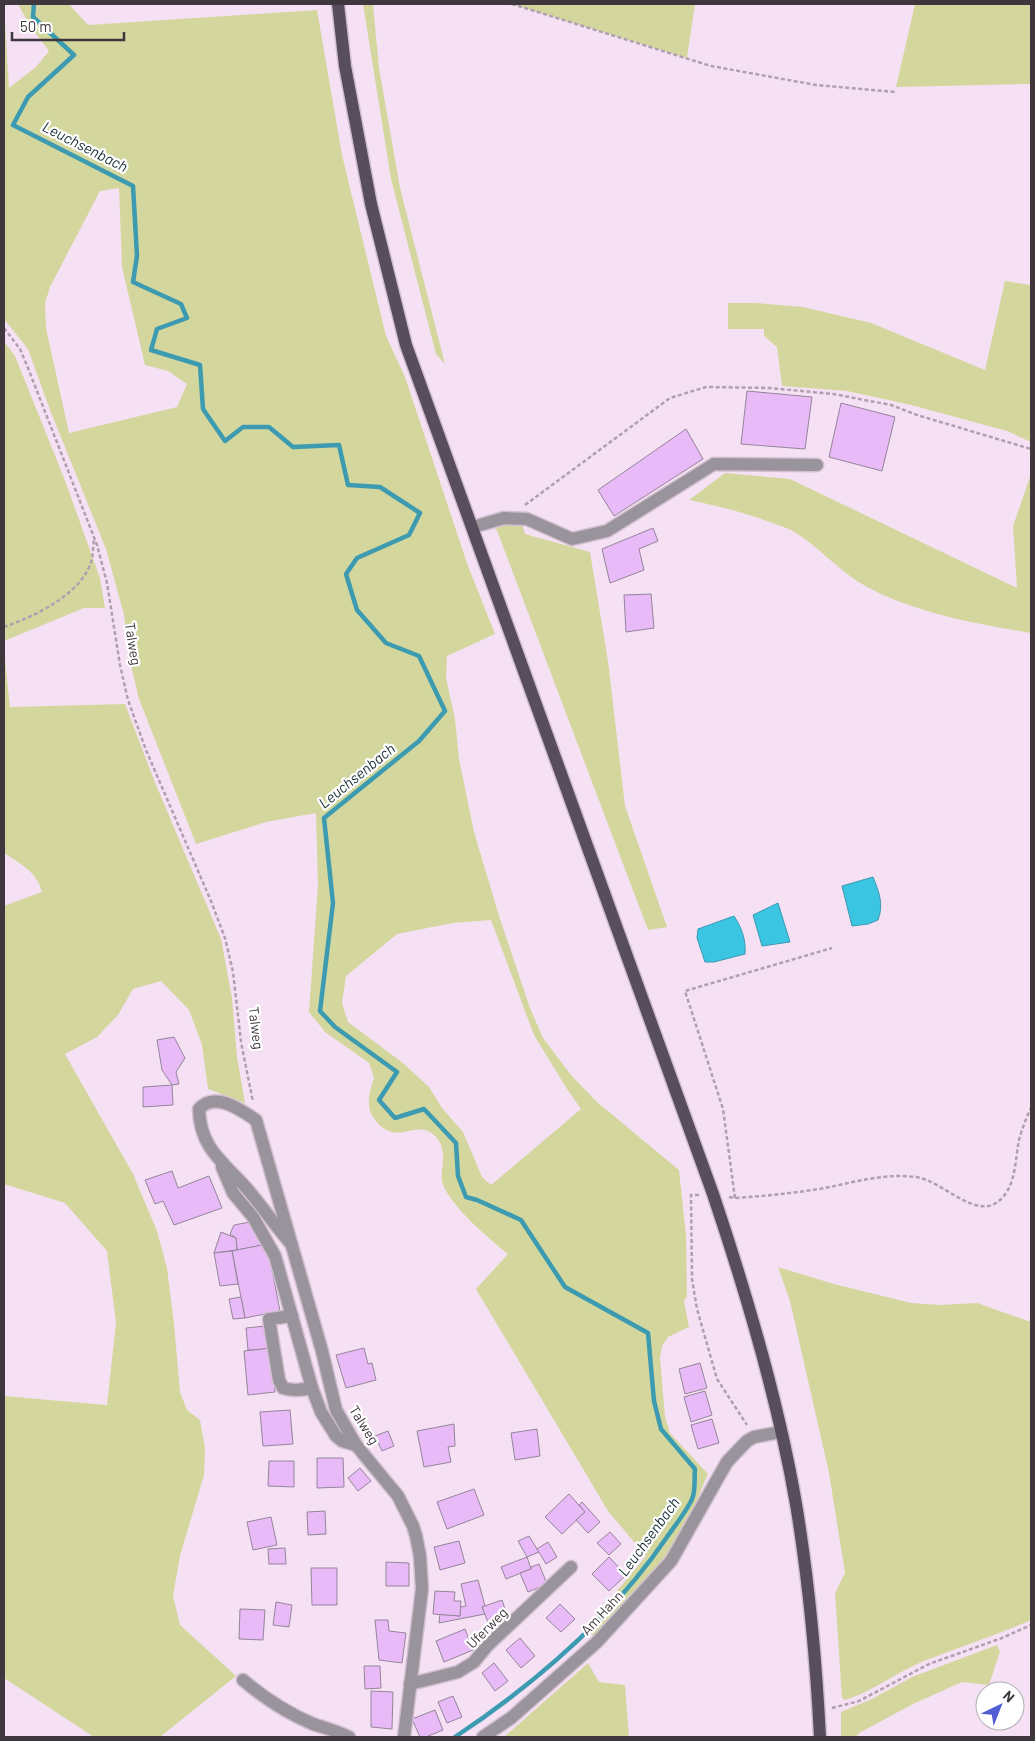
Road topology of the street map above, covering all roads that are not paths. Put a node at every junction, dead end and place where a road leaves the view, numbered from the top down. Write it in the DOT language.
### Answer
graph roads {
  1 [pos="338,4"];
  2 [pos="817,466"];
  3 [pos="473,527"];
  4 [pos="220,1161"];
  5 [pos="292,1246"];
  6 [pos="292,1316"];
  7 [pos="312,1388"];
  8 [pos="781,1432"];
  9 [pos="356,1445"];
  10 [pos="571,1568"];
  11 [pos="243,1680"];
  12 [pos="410,1684"];
  13 [pos="349,1737"];
  14 [pos="404,1737"];
  15 [pos="483,1737"];
  16 [pos="820,1737"];
  1 -- 3 [label="main road"];
  2 -- 3 [label="street"];
  3 -- 8 [label="main road"];
  4 -- 5 [label="street"];
  4 -- 5 [label="street, Talweg"];
  4 -- 6 [label="street"];
  5 -- 9 [label="street, Talweg"];
  6 -- 7 [label="street"];
  6 -- 7 [label="street"];
  7 -- 9 [label="street"];
  8 -- 15 [label="street, Am Hahn"];
  8 -- 16 [label="main road"];
  9 -- 12 [label="street, Talweg"];
  10 -- 12 [label="street, Uferweg"];
  11 -- 13 [label="street"];
  12 -- 14 [label="street, Talweg"];
}
